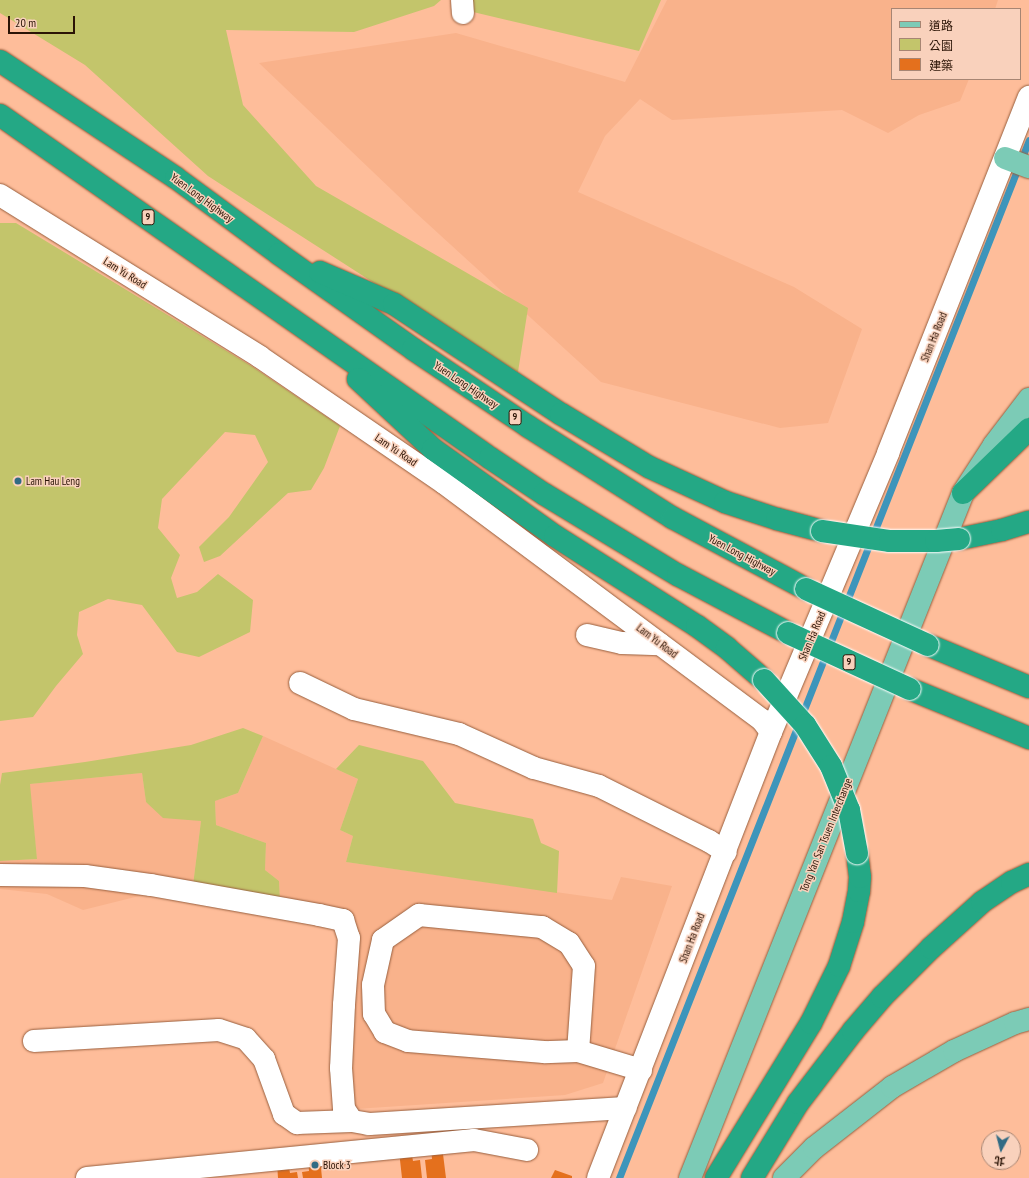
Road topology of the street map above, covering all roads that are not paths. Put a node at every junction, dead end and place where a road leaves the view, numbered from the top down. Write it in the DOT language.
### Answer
graph roads {
  1 [pos="0,61"];
  2 [pos="1029,97"];
  3 [pos="0,115"];
  4 [pos="1016,162"];
  5 [pos="0,195"];
  6 [pos="279,254"];
  7 [pos="295,322"];
  8 [pos="1029,399"];
  9 [pos="1029,429"];
  10 [pos="963,493"];
  11 [pos="1029,522"];
  12 [pos="587,635"];
  13 [pos="660,644"];
  14 [pos="300,684"];
  15 [pos="1029,687"];
  16 [pos="771,732"];
  17 [pos="1029,738"];
  18 [pos="726,852"];
  19 [pos="1029,874"];
  20 [pos="0,875"];
  21 [pos="1029,1019"];
  22 [pos="34,1041"];
  23 [pos="578,1051"];
  24 [pos="641,1070"];
  25 [pos="626,1108"];
  26 [pos="352,1121"];
  27 [pos="527,1150"];
  28 [pos="87,1178"];
  29 [pos="598,1178"];
  30 [pos="690,1178"];
  31 [pos="716,1178"];
  32 [pos="752,1178"];
  33 [pos="784,1178"];
  1 -- 6 [label="highway, Yuen Long Highway / 9"];
  2 -- 4 [label="street, Shan Ha Road"];
  3 -- 7 [label="highway, 9"];
  4 -- 16 [label="street, Shan Ha Road"];
  5 -- 13 [label="street, Lam Yu Road"];
  6 -- 11 [label="highway, bridge"];
  6 -- 15 [label="highway, Yuen Long Highway / 9, bridge"];
  7 -- 17 [label="highway, 9, bridge"];
  7 -- 31 [label="highway, bridge"];
  8 -- 10 [label="main road, Tong Yan San Tsuen Interchange"];
  9 -- 10 [label="highway"];
  10 -- 30 [label="main road, Tong Yan San Tsuen Interchange"];
  12 -- 13 [label="street"];
  13 -- 16 [label="street, Lam Yu Road"];
  14 -- 18 [label="street"];
  16 -- 18 [label="street, Shan Ha Road"];
  18 -- 24 [label="street, Shan Ha Road"];
  19 -- 32 [label="highway"];
  20 -- 26 [label="street"];
  21 -- 33 [label="main road"];
  22 -- 26 [label="street"];
  23 -- 23 [label="street"];
  23 -- 24 [label="street"];
  24 -- 25 [label="street, Shan Ha Road"];
  25 -- 26 [label="street"];
  25 -- 29 [label="street, Shan Ha Road"];
  27 -- 28 [label="street"];
}
